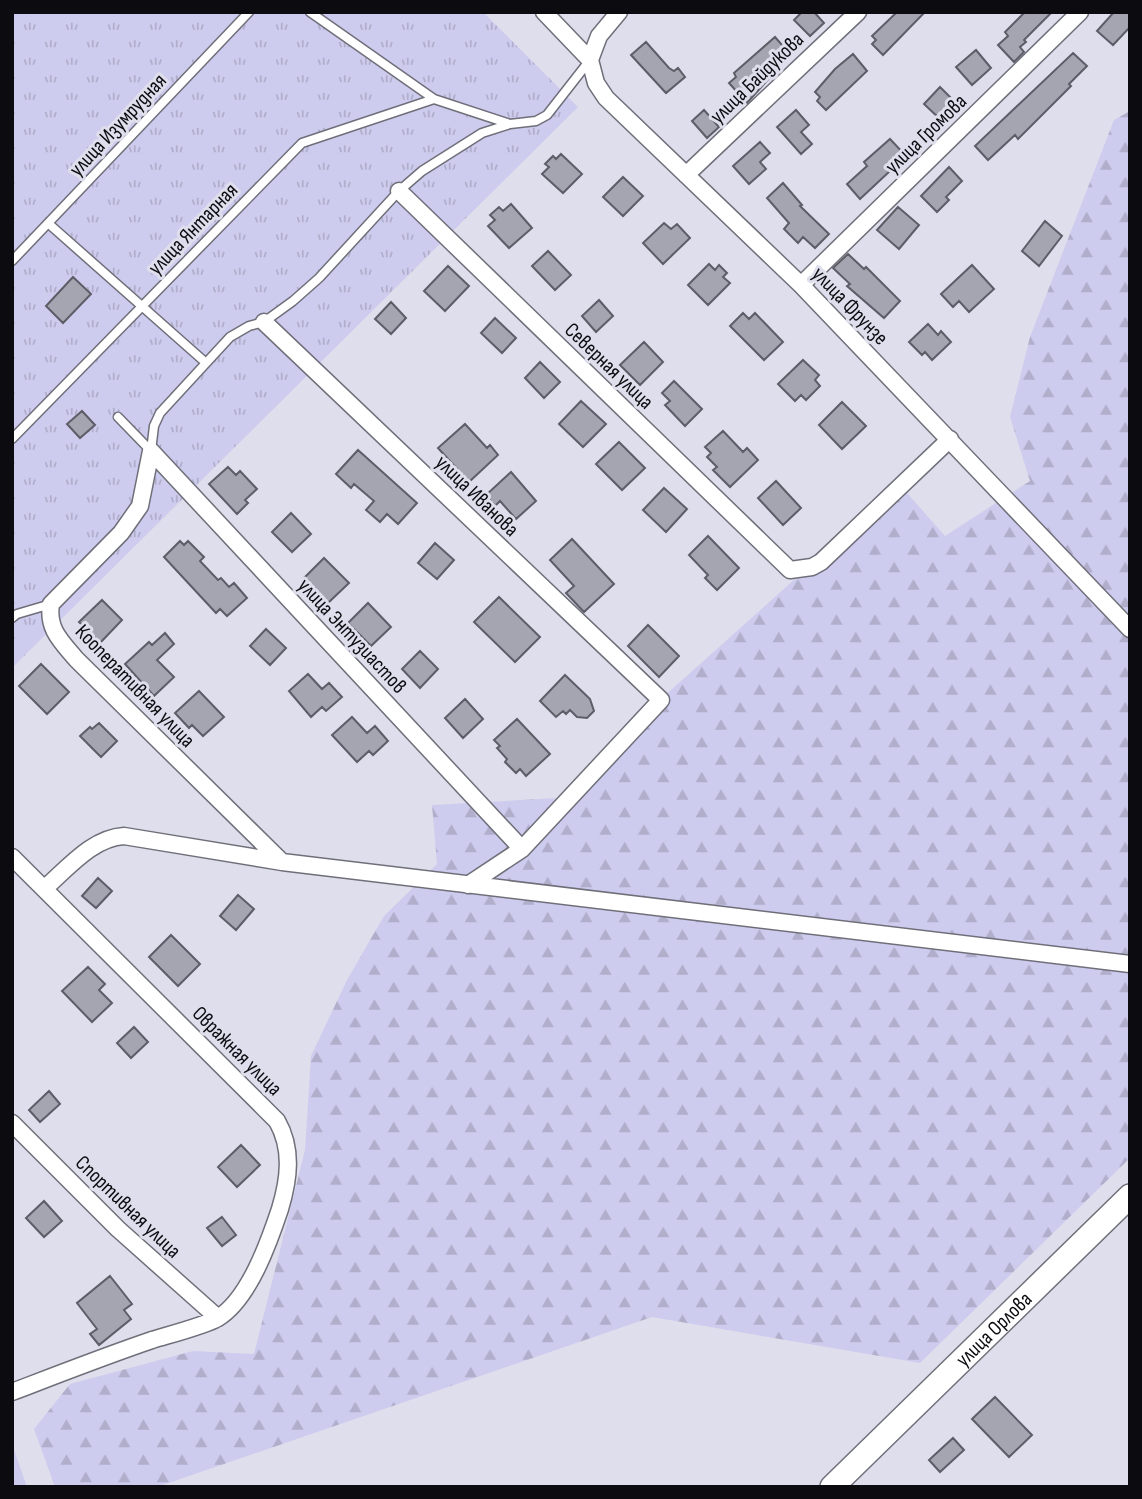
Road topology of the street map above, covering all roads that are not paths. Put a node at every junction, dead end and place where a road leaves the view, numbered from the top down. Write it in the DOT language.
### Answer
graph roads {
  1 [pos="249,12"];
  2 [pos="310,12"];
  3 [pos="544,12"];
  4 [pos="619,12"];
  5 [pos="858,12"];
  6 [pos="1080,12"];
  7 [pos="590,60"];
  8 [pos="434,99"];
  9 [pos="510,124"];
  10 [pos="686,175"];
  11 [pos="399,191"];
  12 [pos="49,224"];
  13 [pos="12,261"];
  14 [pos="801,285"];
  15 [pos="142,306"];
  16 [pos="264,323"];
  17 [pos="205,362"];
  18 [pos="118,417"];
  19 [pos="12,439"];
  20 [pos="950,439"];
  21 [pos="151,451"];
  22 [pos="51,604"];
  23 [pos="12,618"];
  24 [pos="1130,629"];
  25 [pos="522,849"];
  26 [pos="12,857"];
  27 [pos="282,862"];
  28 [pos="468,885"];
  29 [pos="45,888"];
  30 [pos="1130,964"];
  31 [pos="12,1123"];
  32 [pos="1130,1195"];
  33 [pos="218,1318"];
  34 [pos="12,1392"];
  35 [pos="832,1487"];
  1 -- 12 [label="lane, улица Изумрудная"];
  2 -- 8 [label="lane"];
  3 -- 7 [label="street, улица Фрунзе"];
  4 -- 7 [label="street"];
  5 -- 10 [label="street, улица Байдукова"];
  6 -- 14 [label="street, улица Громова"];
  7 -- 9 [label="lane"];
  7 -- 10 [label="street, улица Фрунзе"];
  8 -- 9 [label="lane"];
  8 -- 15 [label="lane, улица Янтарная"];
  9 -- 11 [label="lane"];
  10 -- 14 [label="street, улица Фрунзе"];
  11 -- 16 [label="lane"];
  11 -- 20 [label="street, Северная улица"];
  12 -- 13 [label="lane, улица Изумрудная"];
  12 -- 15 [label="lane"];
  14 -- 20 [label="street, улица Фрунзе"];
  15 -- 17 [label="lane"];
  15 -- 19 [label="lane, улица Янтарная"];
  16 -- 17 [label="lane"];
  16 -- 25 [label="street, улица Иванова"];
  17 -- 21 [label="lane"];
  18 -- 21 [label="lane"];
  20 -- 24 [label="street, улица Фрунзе"];
  21 -- 22 [label="street"];
  21 -- 25 [label="street, улица Энтузиастов"];
  22 -- 23 [label="lane"];
  22 -- 27 [label="street, Кооперативная улица"];
  25 -- 28 [label="street"];
  26 -- 29 [label="street, Овражная улица"];
  27 -- 28 [label="street"];
  27 -- 29 [label="street"];
  28 -- 30 [label="street"];
  29 -- 33 [label="street, Овражная улица"];
  31 -- 33 [label="street, Спортивная улица"];
  32 -- 35 [label="street, улица Орлова"];
  33 -- 34 [label="street"];
}
